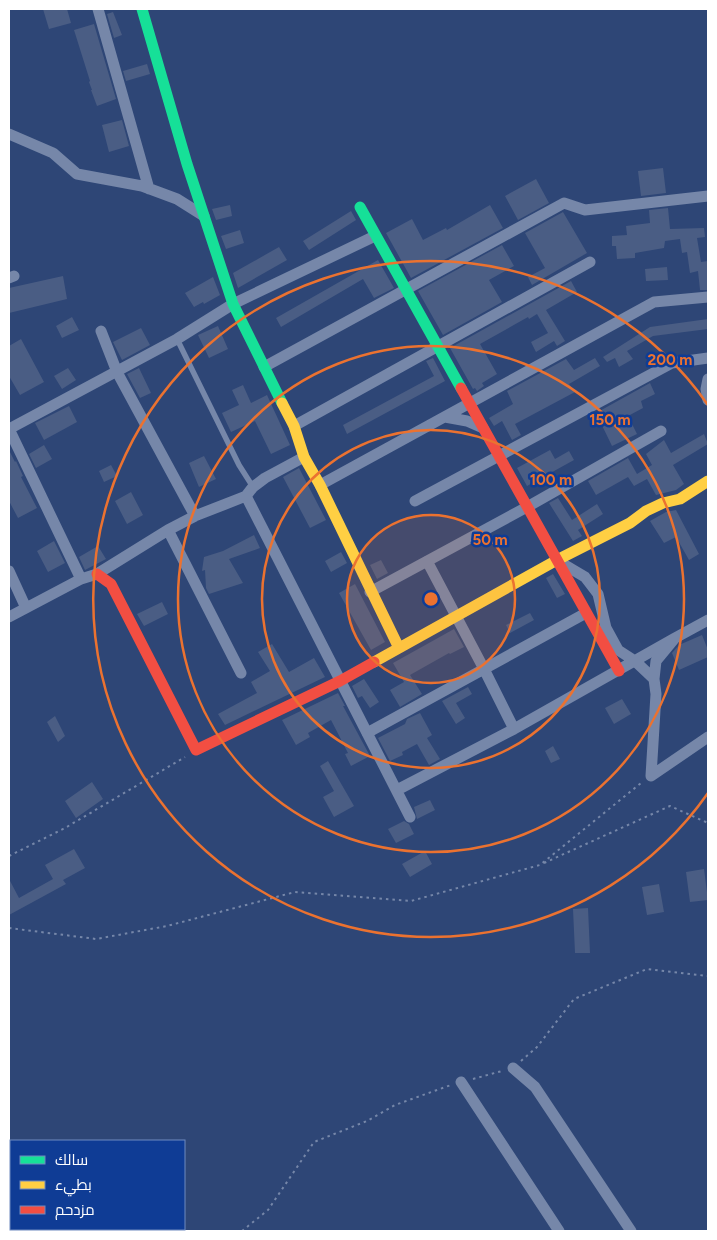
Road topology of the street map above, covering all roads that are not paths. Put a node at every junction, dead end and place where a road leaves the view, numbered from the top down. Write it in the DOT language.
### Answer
graph roads {
  1 [pos="98,9"];
  2 [pos="142,9"];
  3 [pos="9,134"];
  4 [pos="149,189"];
  5 [pos="708,196"];
  6 [pos="360,207"];
  7 [pos="204,216"];
  8 [pos="375,236"];
  9 [pos="590,262"];
  10 [pos="406,291"];
  11 [pos="708,297"];
  12 [pos="233,304"];
  13 [pos="101,330"];
  14 [pos="177,339"];
  15 [pos="437,346"];
  16 [pos="708,358"];
  17 [pos="264,367"];
  18 [pos="117,372"];
  19 [pos="708,379"];
  20 [pos="708,400"];
  21 [pos="469,404"];
  22 [pos="445,417"];
  23 [pos="294,426"];
  24 [pos="483,428"];
  25 [pos="9,429"];
  26 [pos="661,431"];
  27 [pos="498,456"];
  28 [pos="304,457"];
  29 [pos="708,481"];
  30 [pos="320,485"];
  31 [pos="249,492"];
  32 [pos="415,501"];
  33 [pos="527,507"];
  34 [pos="195,516"];
  35 [pos="168,530"];
  36 [pos="557,560"];
  37 [pos="427,561"];
  38 [pos="9,571"];
  39 [pos="98,574"];
  40 [pos="81,580"];
  41 [pos="370,592"];
  42 [pos="26,608"];
  43 [pos="586,613"];
  44 [pos="456,616"];
  45 [pos="9,617"];
  46 [pos="708,620"];
  47 [pos="675,638"];
  48 [pos="398,648"];
  49 [pos="635,661"];
  50 [pos="484,669"];
  51 [pos="618,671"];
  52 [pos="241,673"];
  53 [pos="654,679"];
  54 [pos="340,681"];
  55 [pos="514,729"];
  56 [pos="367,733"];
  57 [pos="708,737"];
  58 [pos="397,790"];
  59 [pos="410,817"];
  60 [pos="513,1068"];
  61 [pos="461,1082"];
  62 [pos="559,1231"];
  63 [pos="631,1231"];
  1 -- 4 [label="street"];
  2 -- 7 [label="street"];
  3 -- 4 [label="street"];
  4 -- 7 [label="street"];
  5 -- 10 [label="street"];
  6 -- 8 [label="street"];
  7 -- 12 [label="street"];
  8 -- 10 [label="street"];
  8 -- 12 [label="street"];
  9 -- 15 [label="street"];
  10 -- 15 [label="street"];
  10 -- 17 [label="street"];
  11 -- 21 [label="street"];
  12 -- 14 [label="street"];
  12 -- 17 [label="street"];
  13 -- 18 [label="street"];
  14 -- 18 [label="street"];
  14 -- 31 [label="lane"];
  15 -- 21 [label="street"];
  15 -- 23 [label="street"];
  16 -- 27 [label="street"];
  17 -- 23 [label="street"];
  18 -- 25 [label="street"];
  18 -- 34 [label="street"];
  19 -- 20 [label="street"];
  21 -- 22 [label="street"];
  21 -- 24 [label="street"];
  22 -- 24 [label="street"];
  22 -- 30 [label="street"];
  23 -- 28 [label="street"];
  24 -- 27 [label="street"];
  25 -- 40 [label="street"];
  26 -- 33 [label="street"];
  27 -- 32 [label="street"];
  27 -- 33 [label="street"];
  28 -- 30 [label="street"];
  28 -- 31 [label="street"];
  29 -- 36 [label="street"];
  30 -- 41 [label="street"];
  31 -- 34 [label="street"];
  31 -- 54 [label="street"];
  33 -- 36 [label="street"];
  33 -- 37 [label="street"];
  34 -- 35 [label="street"];
  35 -- 39 [label="street"];
  35 -- 52 [label="street"];
  36 -- 43 [label="street"];
  36 -- 44 [label="street"];
  36 -- 49 [label="street"];
  37 -- 41 [label="street"];
  37 -- 44 [label="street"];
  38 -- 42 [label="street"];
  39 -- 40 [label="street"];
  39 -- 54 [label="street"];
  40 -- 42 [label="street"];
  41 -- 48 [label="street"];
  42 -- 45 [label="street"];
  43 -- 50 [label="street"];
  43 -- 51 [label="street"];
  44 -- 48 [label="street"];
  44 -- 50 [label="street"];
  46 -- 47 [label="street"];
  47 -- 49 [label="street"];
  47 -- 53 [label="street"];
  48 -- 54 [label="street"];
  49 -- 51 [label="street"];
  49 -- 53 [label="street"];
  50 -- 55 [label="street"];
  50 -- 56 [label="street"];
  51 -- 55 [label="street"];
  53 -- 57 [label="street"];
  54 -- 56 [label="street"];
  55 -- 58 [label="street"];
  56 -- 58 [label="street"];
  58 -- 59 [label="street"];
  60 -- 63 [label="street"];
  61 -- 62 [label="street"];
}
